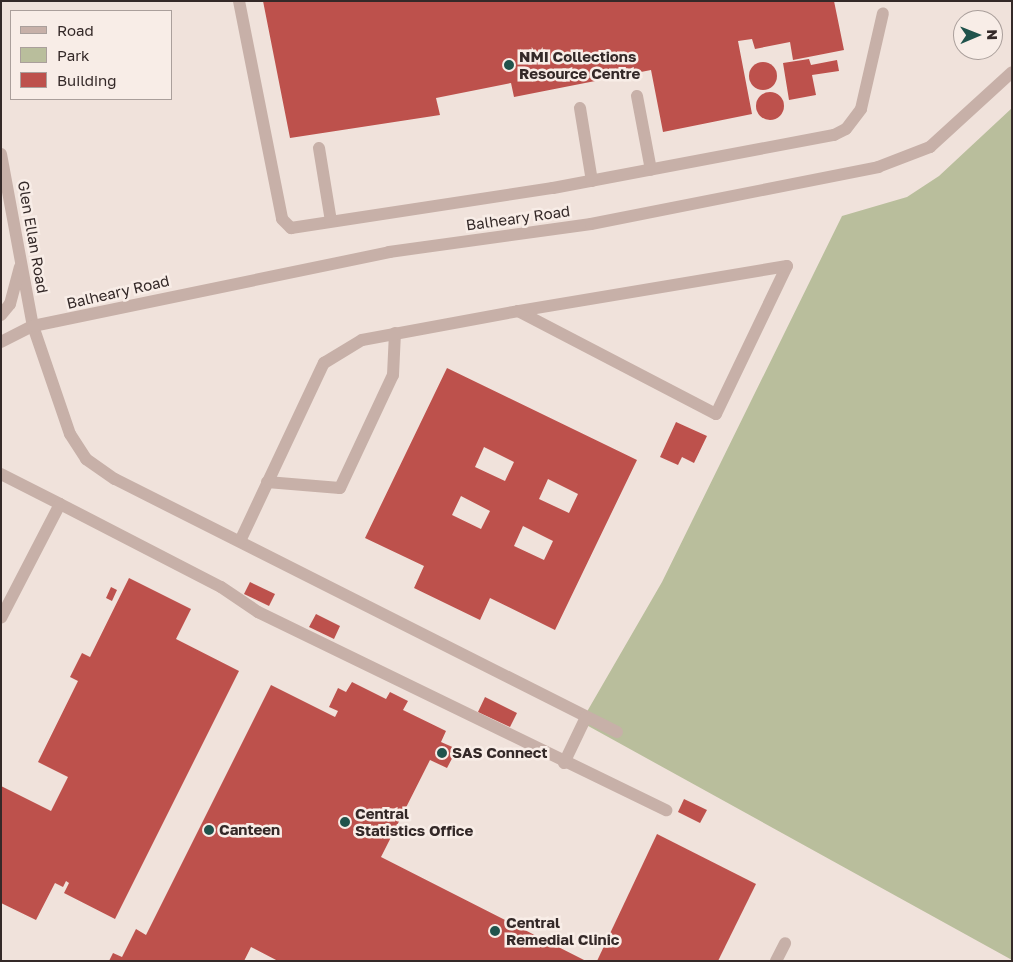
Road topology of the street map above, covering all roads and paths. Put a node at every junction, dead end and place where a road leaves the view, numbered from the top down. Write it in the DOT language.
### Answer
graph roads {
  1 [pos="240,1"];
  2 [pos="883,13"];
  3 [pos="1012,72"];
  4 [pos="637,96"];
  5 [pos="580,108"];
  6 [pos="319,148"];
  7 [pos="1,154"];
  8 [pos="651,170"];
  9 [pos="592,181"];
  10 [pos="332,221"];
  11 [pos="21,263"];
  12 [pos="518,311"];
  13 [pos="1,315"];
  14 [pos="33,326"];
  15 [pos="395,333"];
  16 [pos="1,342"];
  17 [pos="1,474"];
  18 [pos="267,482"];
  19 [pos="60,504"];
  20 [pos="241,539"];
  21 [pos="1,618"];
  22 [pos="586,717"];
  23 [pos="617,732"];
  24 [pos="564,763"];
  25 [pos="666,810"];
  26 [pos="785,942"];
  27 [pos="776,961"];
  1 -- 10 [label="street"];
  2 -- 8 [label="street"];
  3 -- 14 [label="street, Balheary Road"];
  4 -- 8 [label="street"];
  5 -- 9 [label="street"];
  6 -- 10 [label="street"];
  7 -- 11 [label="street, Glen Ellan Road"];
  8 -- 9 [label="street"];
  9 -- 10 [label="street"];
  11 -- 13 [label="street"];
  11 -- 14 [label="street, Glen Ellan Road"];
  12 -- 12 [label="street"];
  12 -- 15 [label="street"];
  14 -- 16 [label="street, Balheary Road"];
  14 -- 20 [label="street, Glen Ellan Road"];
  15 -- 18 [label="street"];
  15 -- 18 [label="street"];
  17 -- 19 [label="street"];
  18 -- 20 [label="street"];
  19 -- 21 [label="street"];
  19 -- 24 [label="street"];
  20 -- 22 [label="street, Glen Ellan Road"];
  22 -- 23 [label="street, Glen Ellan Road"];
  22 -- 24 [label="street"];
  24 -- 25 [label="street"];
  26 -- 27 [label="street"];
}
